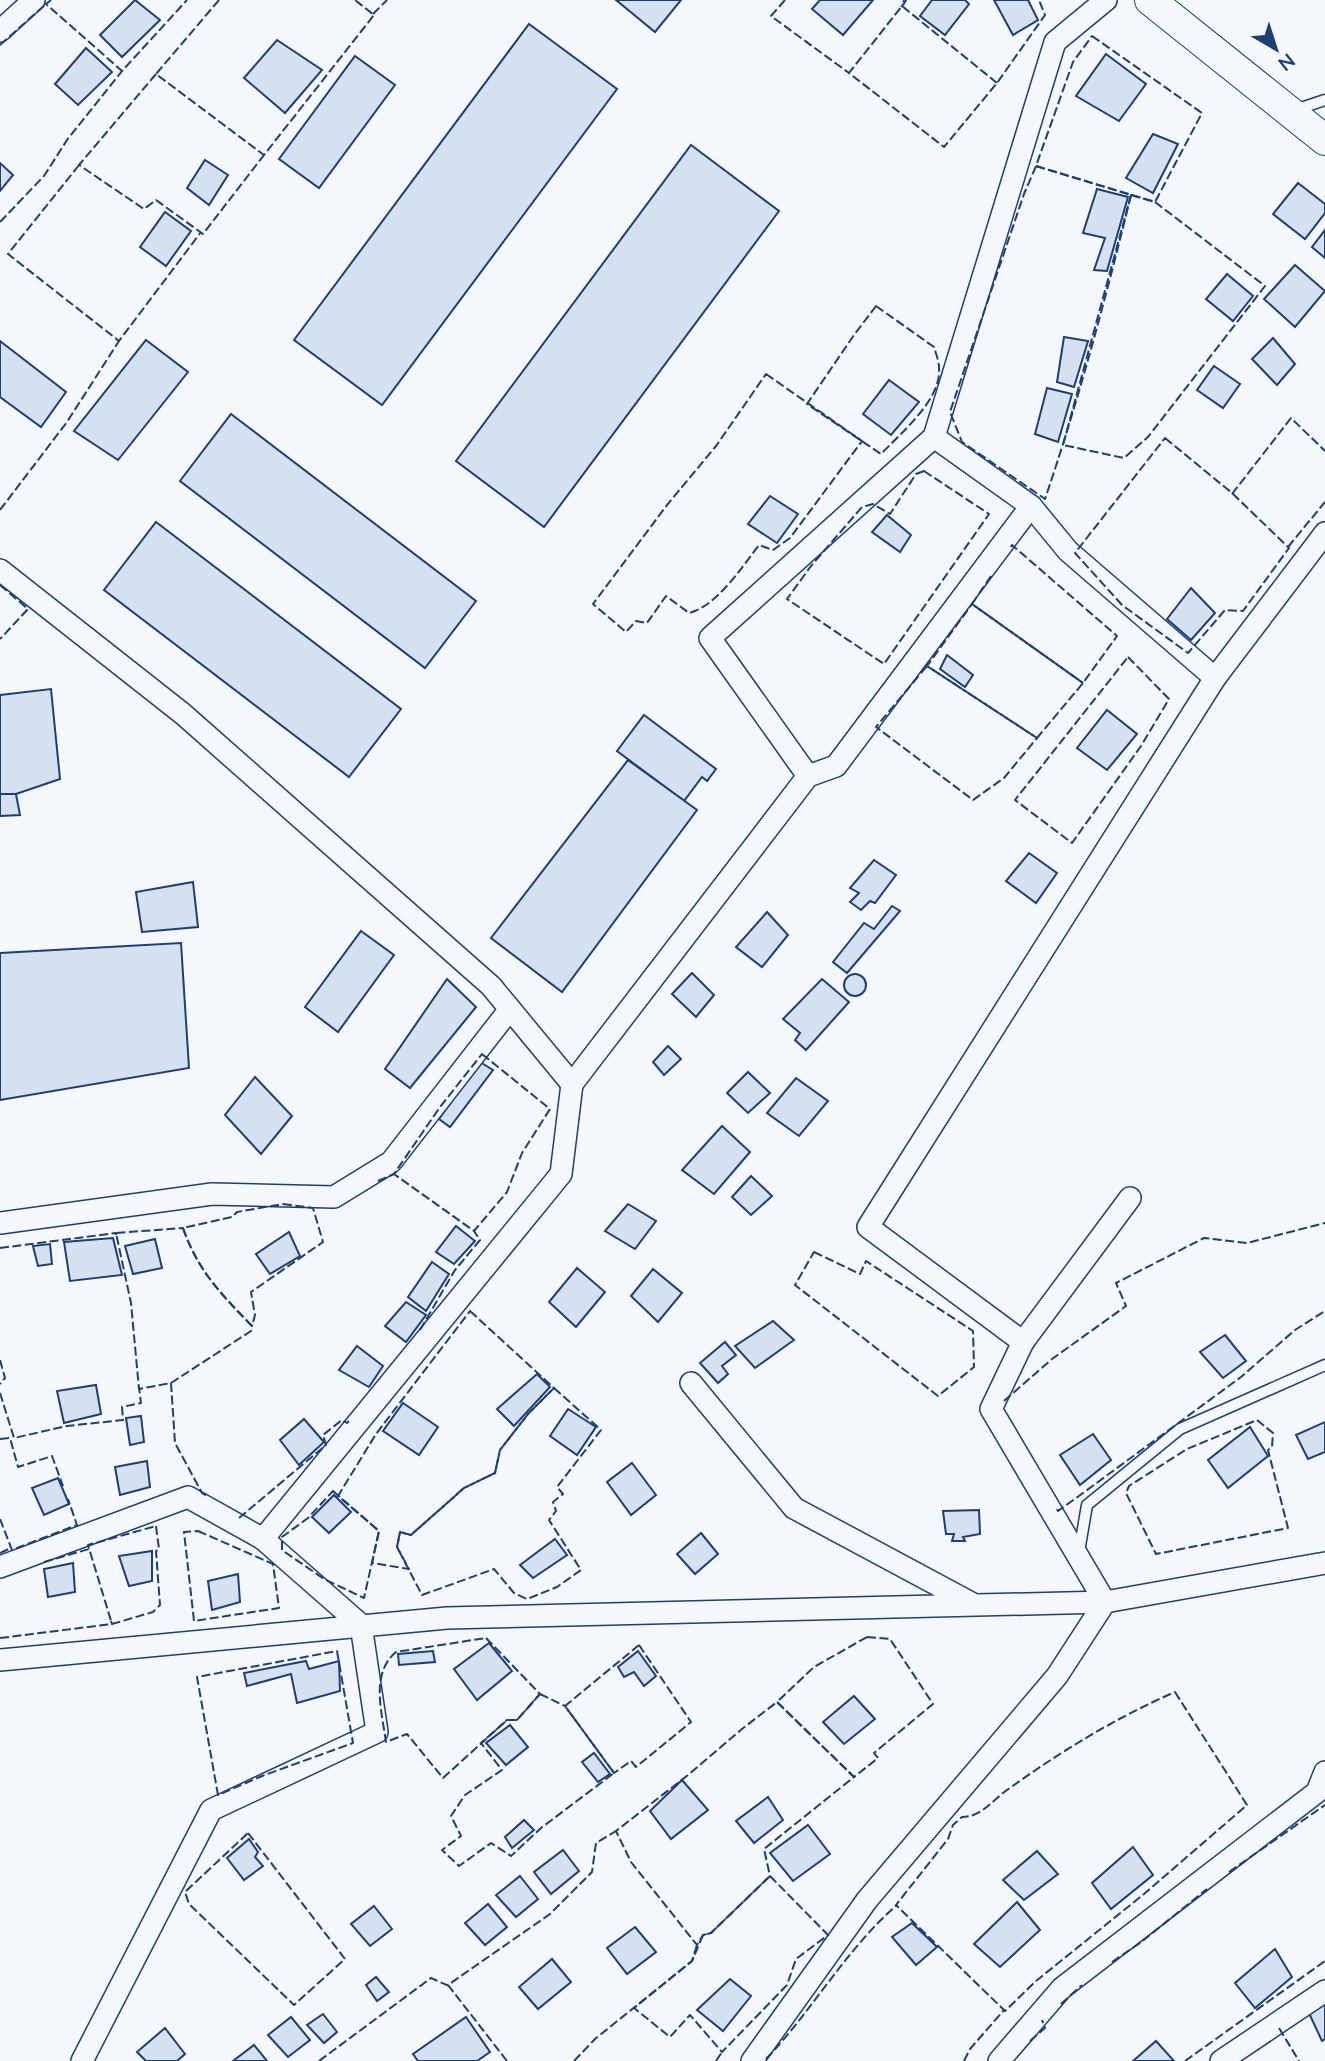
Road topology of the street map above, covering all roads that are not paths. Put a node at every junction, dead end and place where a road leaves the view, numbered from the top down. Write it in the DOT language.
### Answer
graph roads {
  1 [pos="34,0"];
  2 [pos="1106,0"];
  3 [pos="1150,0"];
  4 [pos="0,31"];
  5 [pos="1325,100"];
  6 [pos="1289,111"];
  7 [pos="1325,140"];
  8 [pos="934,437"];
  9 [pos="1031,506"];
  10 [pos="1325,533"];
  11 [pos="0,569"];
  12 [pos="1215,678"];
  13 [pos="808,776"];
  14 [pos="510,1009"];
  15 [pos="572,1084"];
  16 [pos="1130,1198"];
  17 [pos="0,1223"];
  18 [pos="1023,1342"];
  19 [pos="1325,1365"];
  20 [pos="691,1382"];
  21 [pos="263,1539"];
  22 [pos="1325,1563"];
  23 [pos="0,1567"];
  24 [pos="1105,1602"];
  25 [pos="975,1605"];
  26 [pos="361,1625"];
  27 [pos="0,1660"];
  28 [pos="1325,1772"];
  29 [pos="1325,1990"];
  30 [pos="82,2061"];
  31 [pos="752,2061"];
  32 [pos="999,2061"];
  33 [pos="1221,2061"];
  1 -- 4 [label="street"];
  2 -- 8 [label="street"];
  3 -- 6 [label="street"];
  5 -- 6 [label="lane"];
  6 -- 7 [label="street"];
  8 -- 9 [label="street"];
  8 -- 13 [label="street"];
  9 -- 12 [label="street"];
  9 -- 13 [label="street"];
  10 -- 12 [label="street"];
  11 -- 14 [label="street"];
  12 -- 18 [label="street"];
  13 -- 15 [label="street"];
  14 -- 15 [label="street"];
  14 -- 17 [label="street"];
  15 -- 21 [label="street"];
  16 -- 18 [label="street"];
  18 -- 24 [label="street"];
  19 -- 24 [label="lane"];
  20 -- 25 [label="street"];
  21 -- 23 [label="street"];
  21 -- 26 [label="street"];
  22 -- 24 [label="street"];
  24 -- 25 [label="street"];
  24 -- 31 [label="street"];
  25 -- 26 [label="street"];
  26 -- 27 [label="street"];
  26 -- 30 [label="street"];
  28 -- 32 [label="street"];
  29 -- 33 [label="street"];
}
